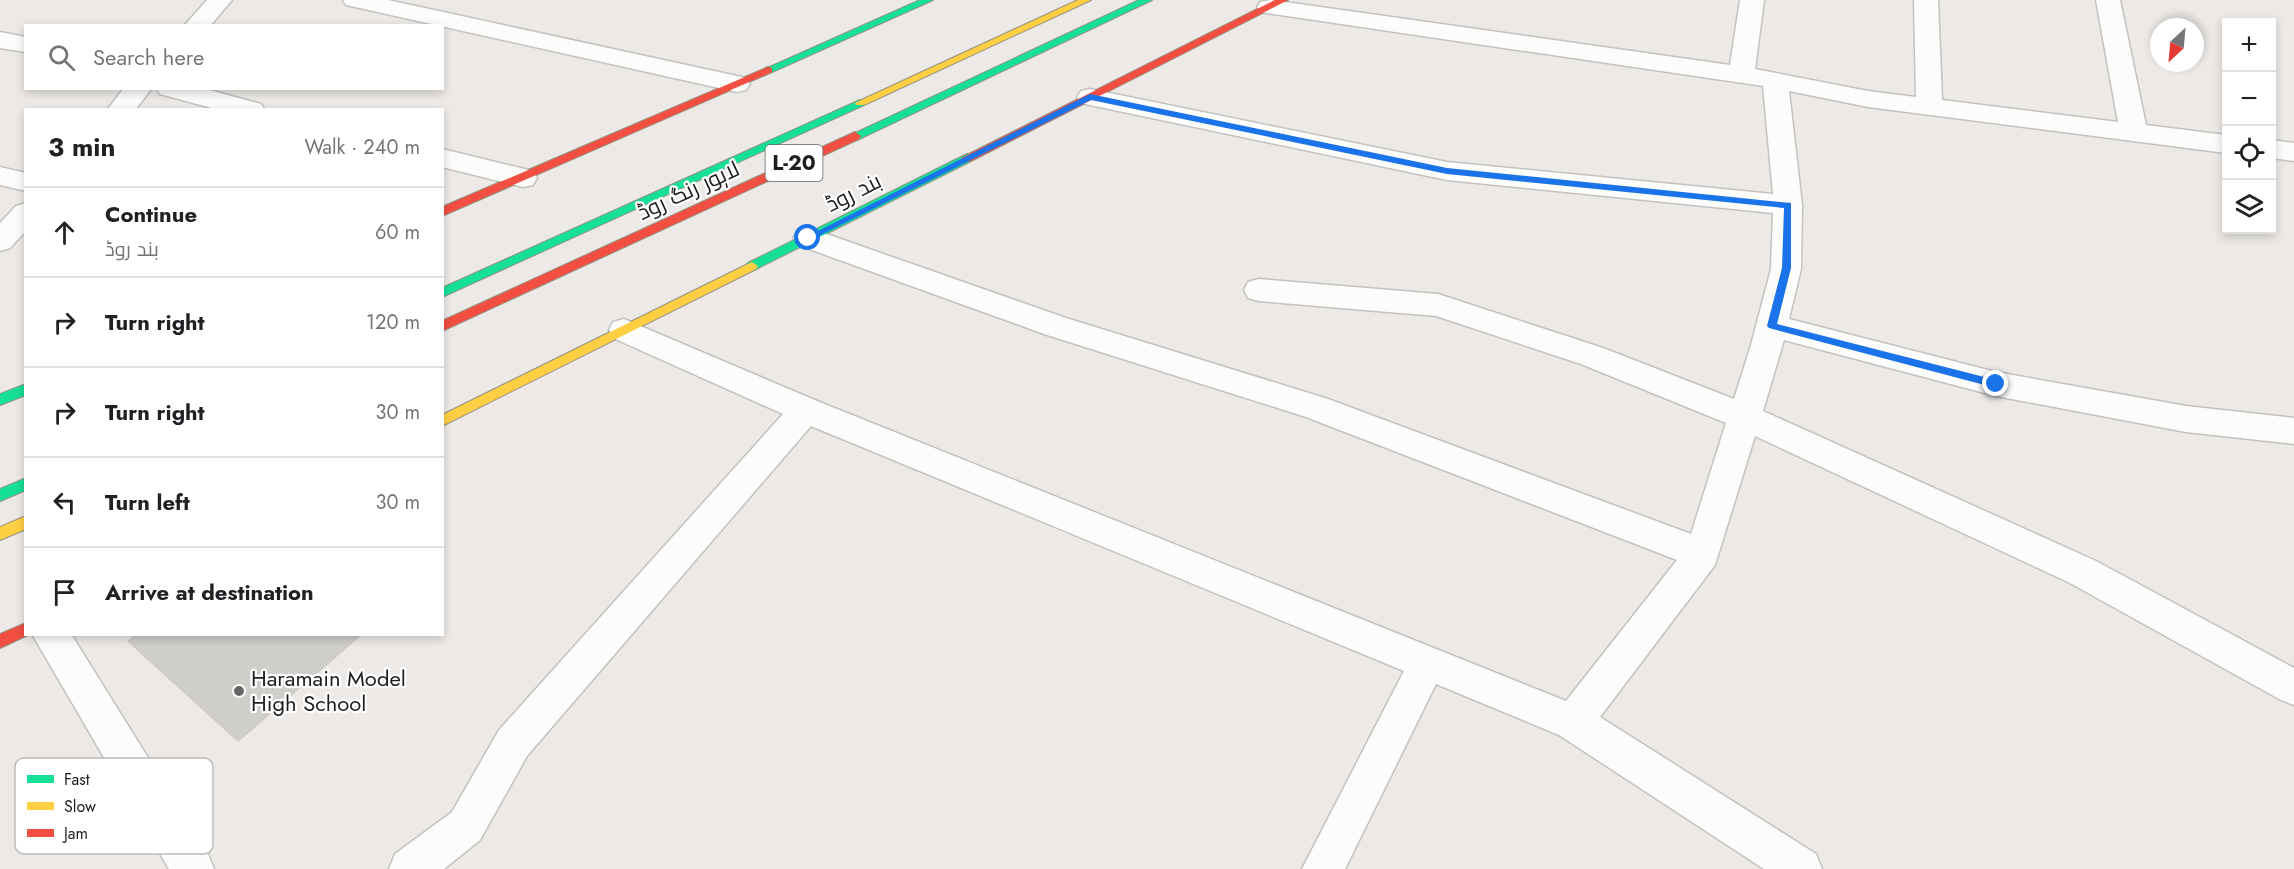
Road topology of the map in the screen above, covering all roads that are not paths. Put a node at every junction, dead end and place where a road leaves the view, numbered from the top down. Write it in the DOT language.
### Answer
graph roads {
  1 [pos="220,0"];
  2 [pos="355,0"];
  3 [pos="928,0"];
  4 [pos="1086,0"];
  5 [pos="1147,0"];
  6 [pos="1752,0"];
  7 [pos="1926,0"];
  8 [pos="2108,0"];
  9 [pos="1276,4"];
  10 [pos="198,24"];
  11 [pos="0,40"];
  12 [pos="24,45"];
  13 [pos="1741,74"];
  14 [pos="1775,81"];
  15 [pos="737,84"];
  16 [pos="137,90"];
  17 [pos="177,90"];
  18 [pos="1090,97"];
  19 [pos="1929,107"];
  20 [pos="122,108"];
  21 [pos="244,108"];
  22 [pos="2134,134"];
  23 [pos="2222,144"];
  24 [pos="2276,150"];
  25 [pos="2294,152"];
  26 [pos="444,158"];
  27 [pos="0,176"];
  28 [pos="523,178"];
  29 [pos="24,182"];
  30 [pos="1788,205"];
  31 [pos="444,211"];
  32 [pos="24,215"];
  33 [pos="808,238"];
  34 [pos="0,241"];
  35 [pos="1259,290"];
  36 [pos="444,292"];
  37 [pos="444,326"];
  38 [pos="1772,326"];
  39 [pos="624,330"];
  40 [pos="24,390"];
  41 [pos="0,400"];
  42 [pos="806,410"];
  43 [pos="1745,417"];
  44 [pos="444,420"];
  45 [pos="2294,431"];
  46 [pos="24,484"];
  47 [pos="0,495"];
  48 [pos="24,523"];
  49 [pos="0,534"];
  50 [pos="1702,554"];
  51 [pos="24,630"];
  52 [pos="51,636"];
  53 [pos="0,641"];
  54 [pos="1427,664"];
  55 [pos="2294,688"];
  56 [pos="1573,722"];
  57 [pos="125,758"];
  58 [pos="184,854"];
  59 [pos="193,869"];
  60 [pos="410,869"];
  61 [pos="1323,869"];
  62 [pos="1801,869"];
  1 -- 10 [label="street"];
  2 -- 15 [label="street"];
  3 -- 15 [label="main road"];
  4 -- 36 [label="main road, لاہور رنگ روڈ / L-20"];
  5 -- 37 [label="main road, لاہور رنگ روڈ / L-20"];
  6 -- 13 [label="street"];
  7 -- 19 [label="street"];
  8 -- 22 [label="street"];
  9 -- 13 [label="street"];
  9 -- 18 [label="main road, بند روڈ"];
  11 -- 12 [label="street"];
  13 -- 14 [label="street"];
  14 -- 19 [label="street"];
  14 -- 30 [label="street"];
  15 -- 28 [label="main road"];
  16 -- 20 [label="street"];
  17 -- 21 [label="street"];
  18 -- 30 [label="street"];
  18 -- 33 [label="main road, بند روڈ"];
  19 -- 22 [label="street"];
  22 -- 23 [label="street"];
  24 -- 25 [label="street"];
  26 -- 28 [label="street"];
  27 -- 29 [label="street"];
  28 -- 31 [label="main road"];
  30 -- 38 [label="street"];
  32 -- 34 [label="street"];
  33 -- 39 [label="main road, بند روڈ"];
  33 -- 50 [label="street"];
  35 -- 43 [label="street"];
  38 -- 43 [label="street"];
  38 -- 45 [label="street"];
  39 -- 42 [label="street"];
  39 -- 44 [label="main road, بند روڈ"];
  40 -- 41 [label="main road"];
  42 -- 54 [label="street"];
  42 -- 60 [label="street"];
  43 -- 50 [label="street"];
  43 -- 55 [label="street"];
  46 -- 47 [label="main road"];
  48 -- 49 [label="main road"];
  50 -- 56 [label="street"];
  51 -- 53 [label="main road"];
  52 -- 57 [label="street"];
  54 -- 56 [label="street"];
  54 -- 61 [label="street"];
  56 -- 62 [label="street"];
  58 -- 59 [label="street"];
}
